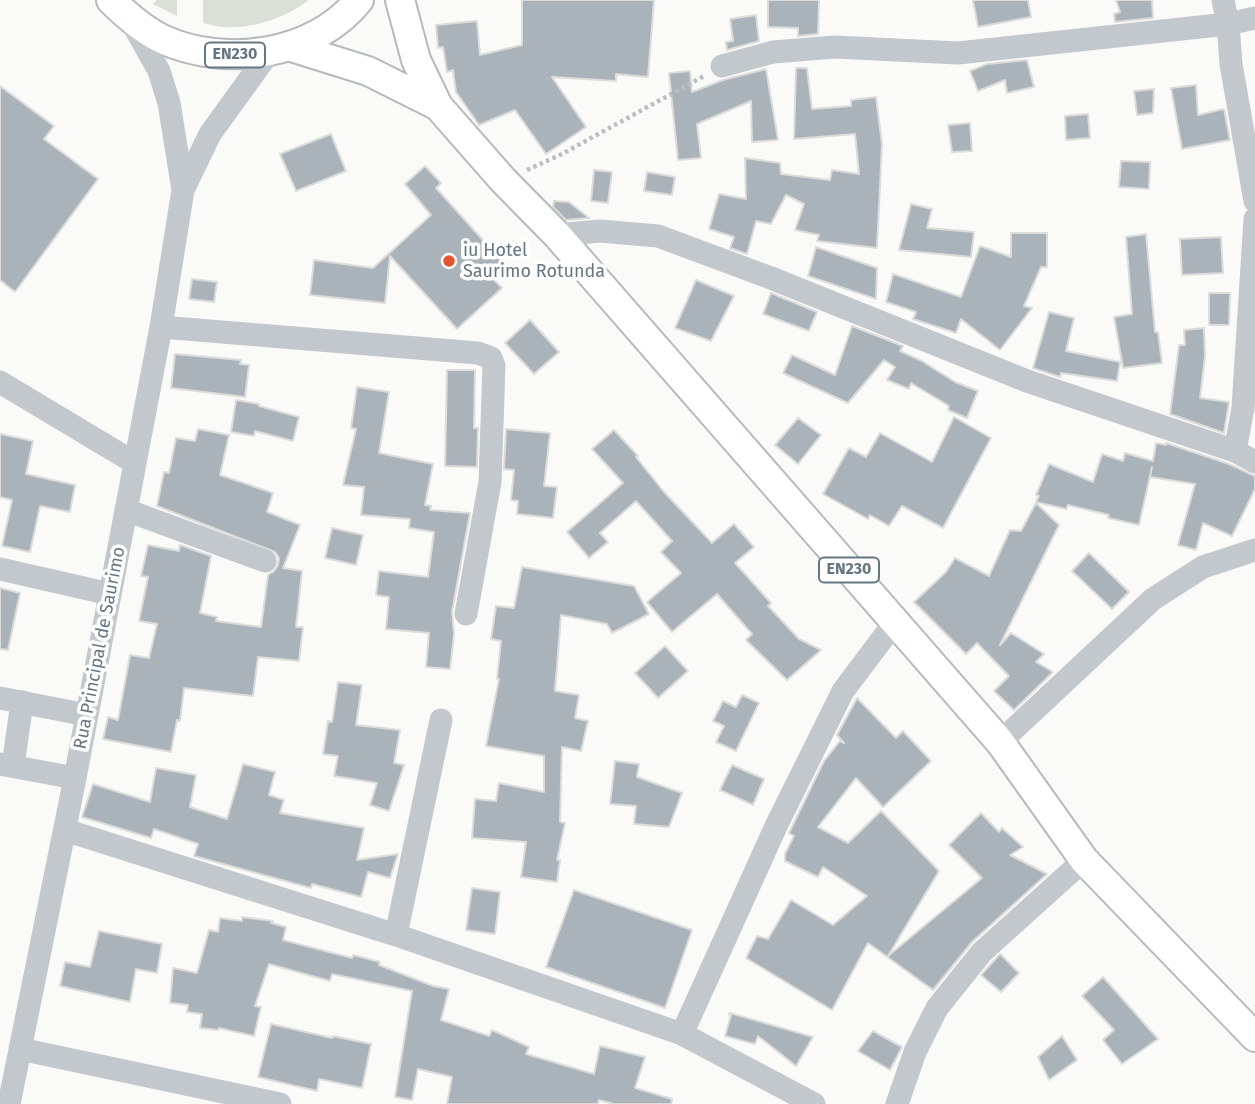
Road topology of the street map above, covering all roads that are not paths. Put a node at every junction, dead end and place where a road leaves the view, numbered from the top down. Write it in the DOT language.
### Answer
graph roads {
  1 [pos="359,0"];
  2 [pos="400,0"];
  3 [pos="1223,0"];
  4 [pos="120,10"];
  5 [pos="1255,18"];
  6 [pos="1228,24"];
  7 [pos="279,49"];
  8 [pos="722,66"];
  9 [pos="438,106"];
  10 [pos="183,190"];
  11 [pos="1255,201"];
  12 [pos="1255,219"];
  13 [pos="557,235"];
  14 [pos="161,327"];
  15 [pos="0,382"];
  16 [pos="1245,457"];
  17 [pos="135,463"];
  18 [pos="126,510"];
  19 [pos="1255,550"];
  20 [pos="265,561"];
  21 [pos="0,569"];
  22 [pos="110,594"];
  23 [pos="466,614"];
  24 [pos="895,622"];
  25 [pos="11,700"];
  26 [pos="87,715"];
  27 [pos="441,720"];
  28 [pos="1000,742"];
  29 [pos="7,765"];
  30 [pos="75,778"];
  31 [pos="65,830"];
  32 [pos="1084,860"];
  33 [pos="396,935"];
  34 [pos="682,1034"];
  35 [pos="1255,1037"];
  36 [pos="20,1049"];
  37 [pos="7,1089"];
  38 [pos="280,1104"];
  39 [pos="814,1104"];
  40 [pos="897,1104"];
  1 -- 7 [label="main road, EN230"];
  2 -- 9 [label="main road, EN230"];
  3 -- 6 [label="street"];
  4 -- 7 [label="main road, EN230"];
  4 -- 10 [label="street"];
  5 -- 6 [label="street"];
  6 -- 8 [label="street"];
  6 -- 11 [label="street"];
  7 -- 9 [label="main road, EN230"];
  7 -- 10 [label="street"];
  9 -- 13 [label="main road, EN230"];
  10 -- 14 [label="street, Rua Principal de Saurimo"];
  12 -- 16 [label="street"];
  13 -- 16 [label="street"];
  13 -- 24 [label="main road, EN230"];
  14 -- 17 [label="street, Rua Principal de Saurimo"];
  14 -- 23 [label="street"];
  15 -- 17 [label="street"];
  17 -- 18 [label="street, Rua Principal de Saurimo"];
  18 -- 20 [label="street"];
  18 -- 22 [label="street, Rua Principal de Saurimo"];
  19 -- 28 [label="street"];
  21 -- 22 [label="street"];
  22 -- 26 [label="street, Rua Principal de Saurimo"];
  24 -- 28 [label="main road, EN230"];
  24 -- 34 [label="street"];
  25 -- 26 [label="street"];
  25 -- 29 [label="street"];
  26 -- 30 [label="street, Rua Principal de Saurimo"];
  27 -- 33 [label="street"];
  28 -- 32 [label="main road, EN230"];
  29 -- 30 [label="street"];
  30 -- 31 [label="street, Rua Principal de Saurimo"];
  31 -- 33 [label="street"];
  31 -- 36 [label="street, Rua Principal de Saurimo"];
  32 -- 35 [label="main road, EN230"];
  32 -- 40 [label="street"];
  33 -- 34 [label="street"];
  34 -- 39 [label="street"];
  36 -- 37 [label="street, Rua Principal de Saurimo"];
  36 -- 38 [label="street"];
}
